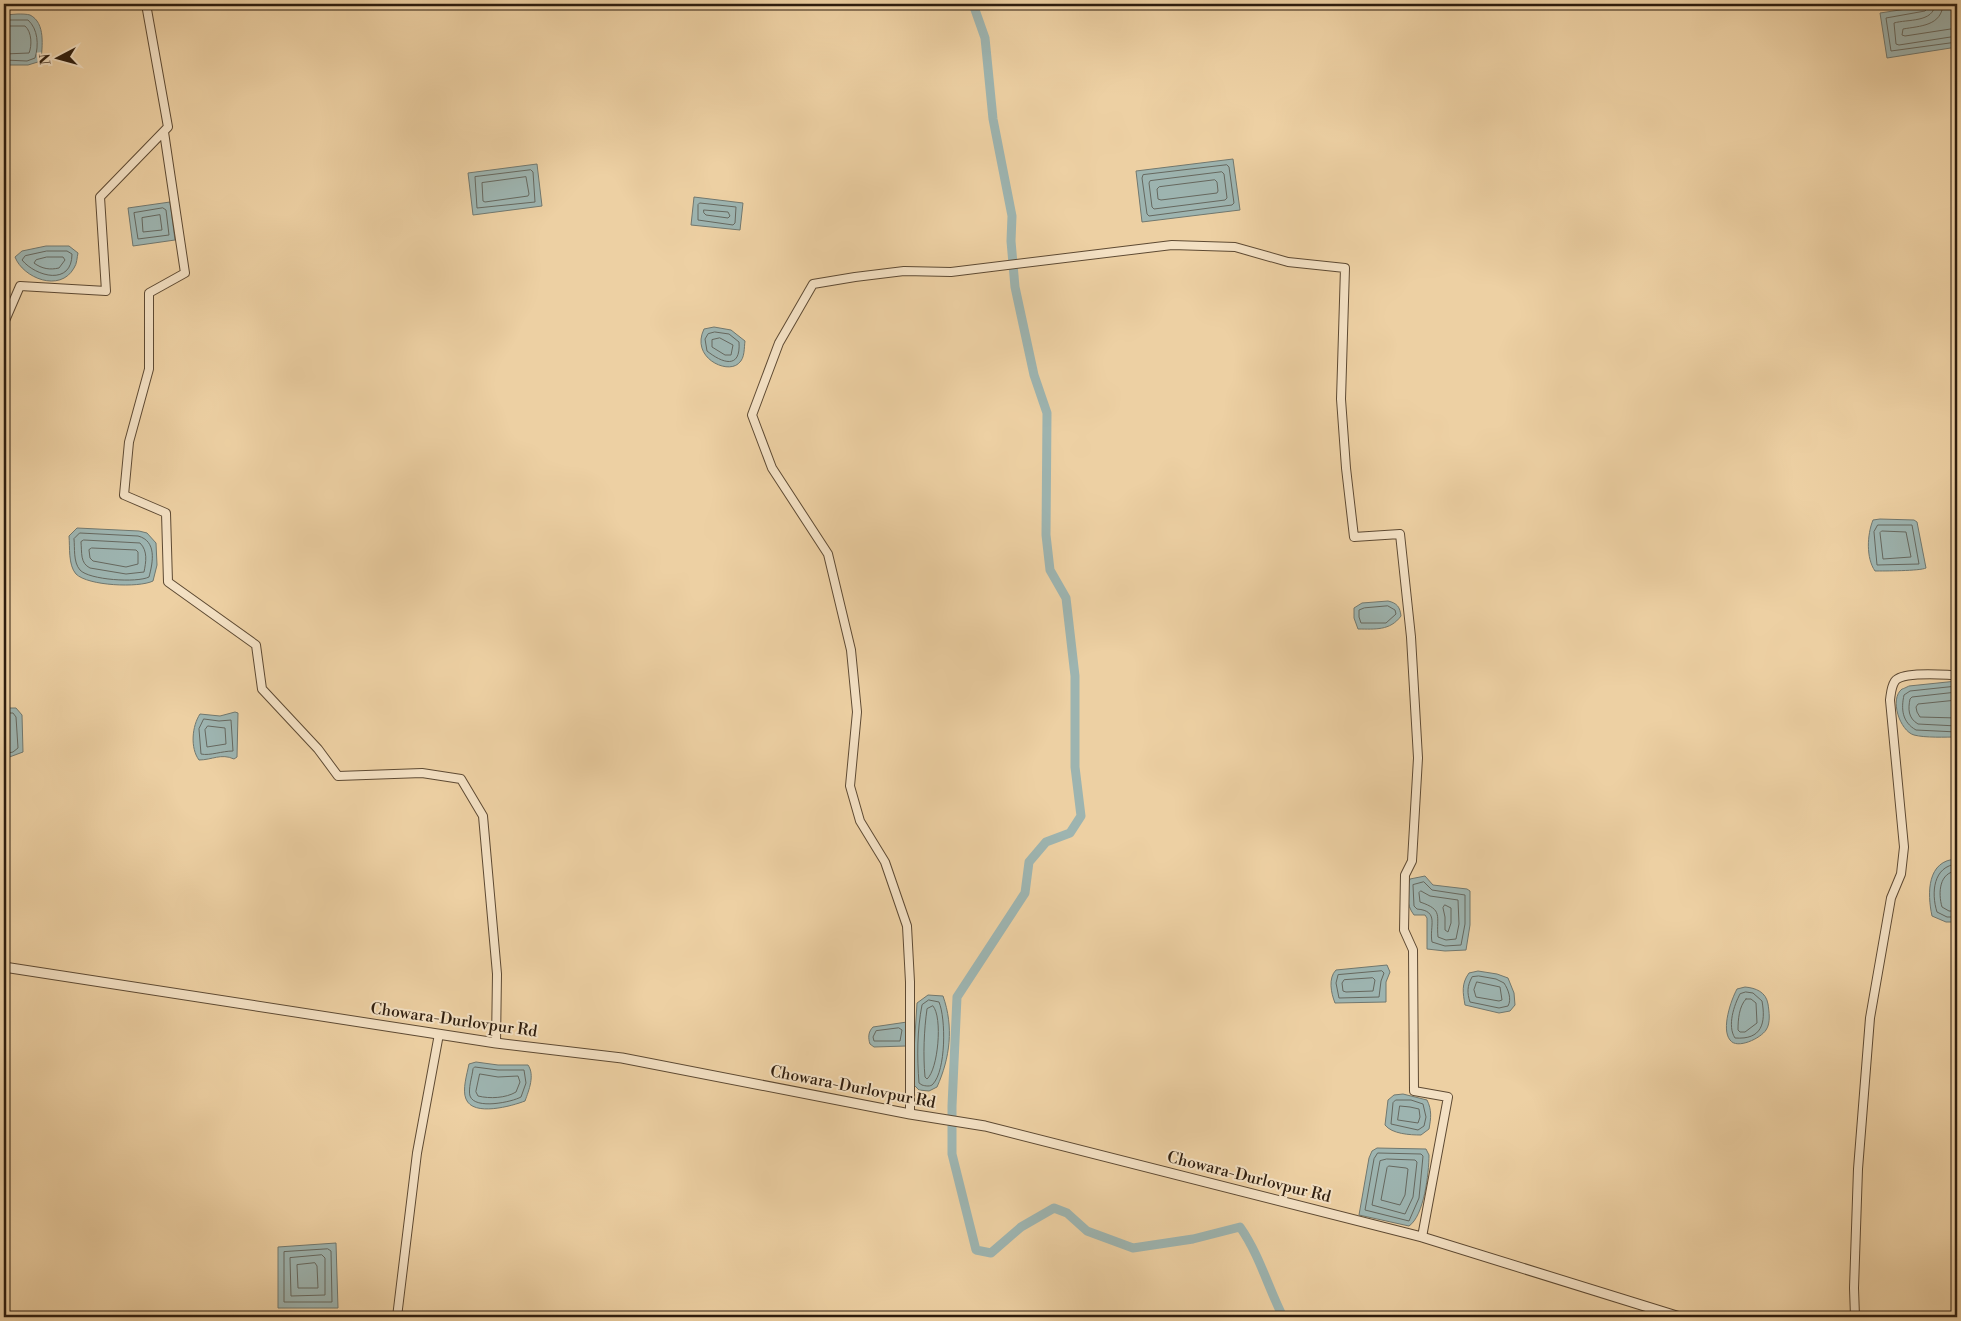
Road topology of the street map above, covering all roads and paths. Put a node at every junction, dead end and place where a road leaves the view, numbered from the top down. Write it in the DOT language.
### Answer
graph roads {
  1 [pos="146,4"];
  2 [pos="164,132"];
  3 [pos="13,300"];
  4 [pos="4,301"];
  5 [pos="4,323"];
  6 [pos="1957,675"];
  7 [pos="4,967"];
  8 [pos="439,1034"];
  9 [pos="496,1043"];
  10 [pos="910,1114"];
  11 [pos="1422,1237"];
  12 [pos="397,1317"];
  13 [pos="1680,1317"];
  14 [pos="1855,1317"];
  1 -- 2 [label="street"];
  2 -- 3 [label="street"];
  2 -- 9 [label="street"];
  3 -- 4 [label="street"];
  3 -- 5 [label="street"];
  6 -- 14 [label="street"];
  7 -- 8 [label="street, Chowara-Durlovpur Rd"];
  8 -- 9 [label="street, Chowara-Durlovpur Rd"];
  8 -- 12 [label="street"];
  9 -- 10 [label="street, Chowara-Durlovpur Rd"];
  10 -- 11 [label="street, Chowara-Durlovpur Rd"];
  10 -- 11 [label="street"];
  11 -- 13 [label="street, Chowara-Durlovpur Rd"];
}
